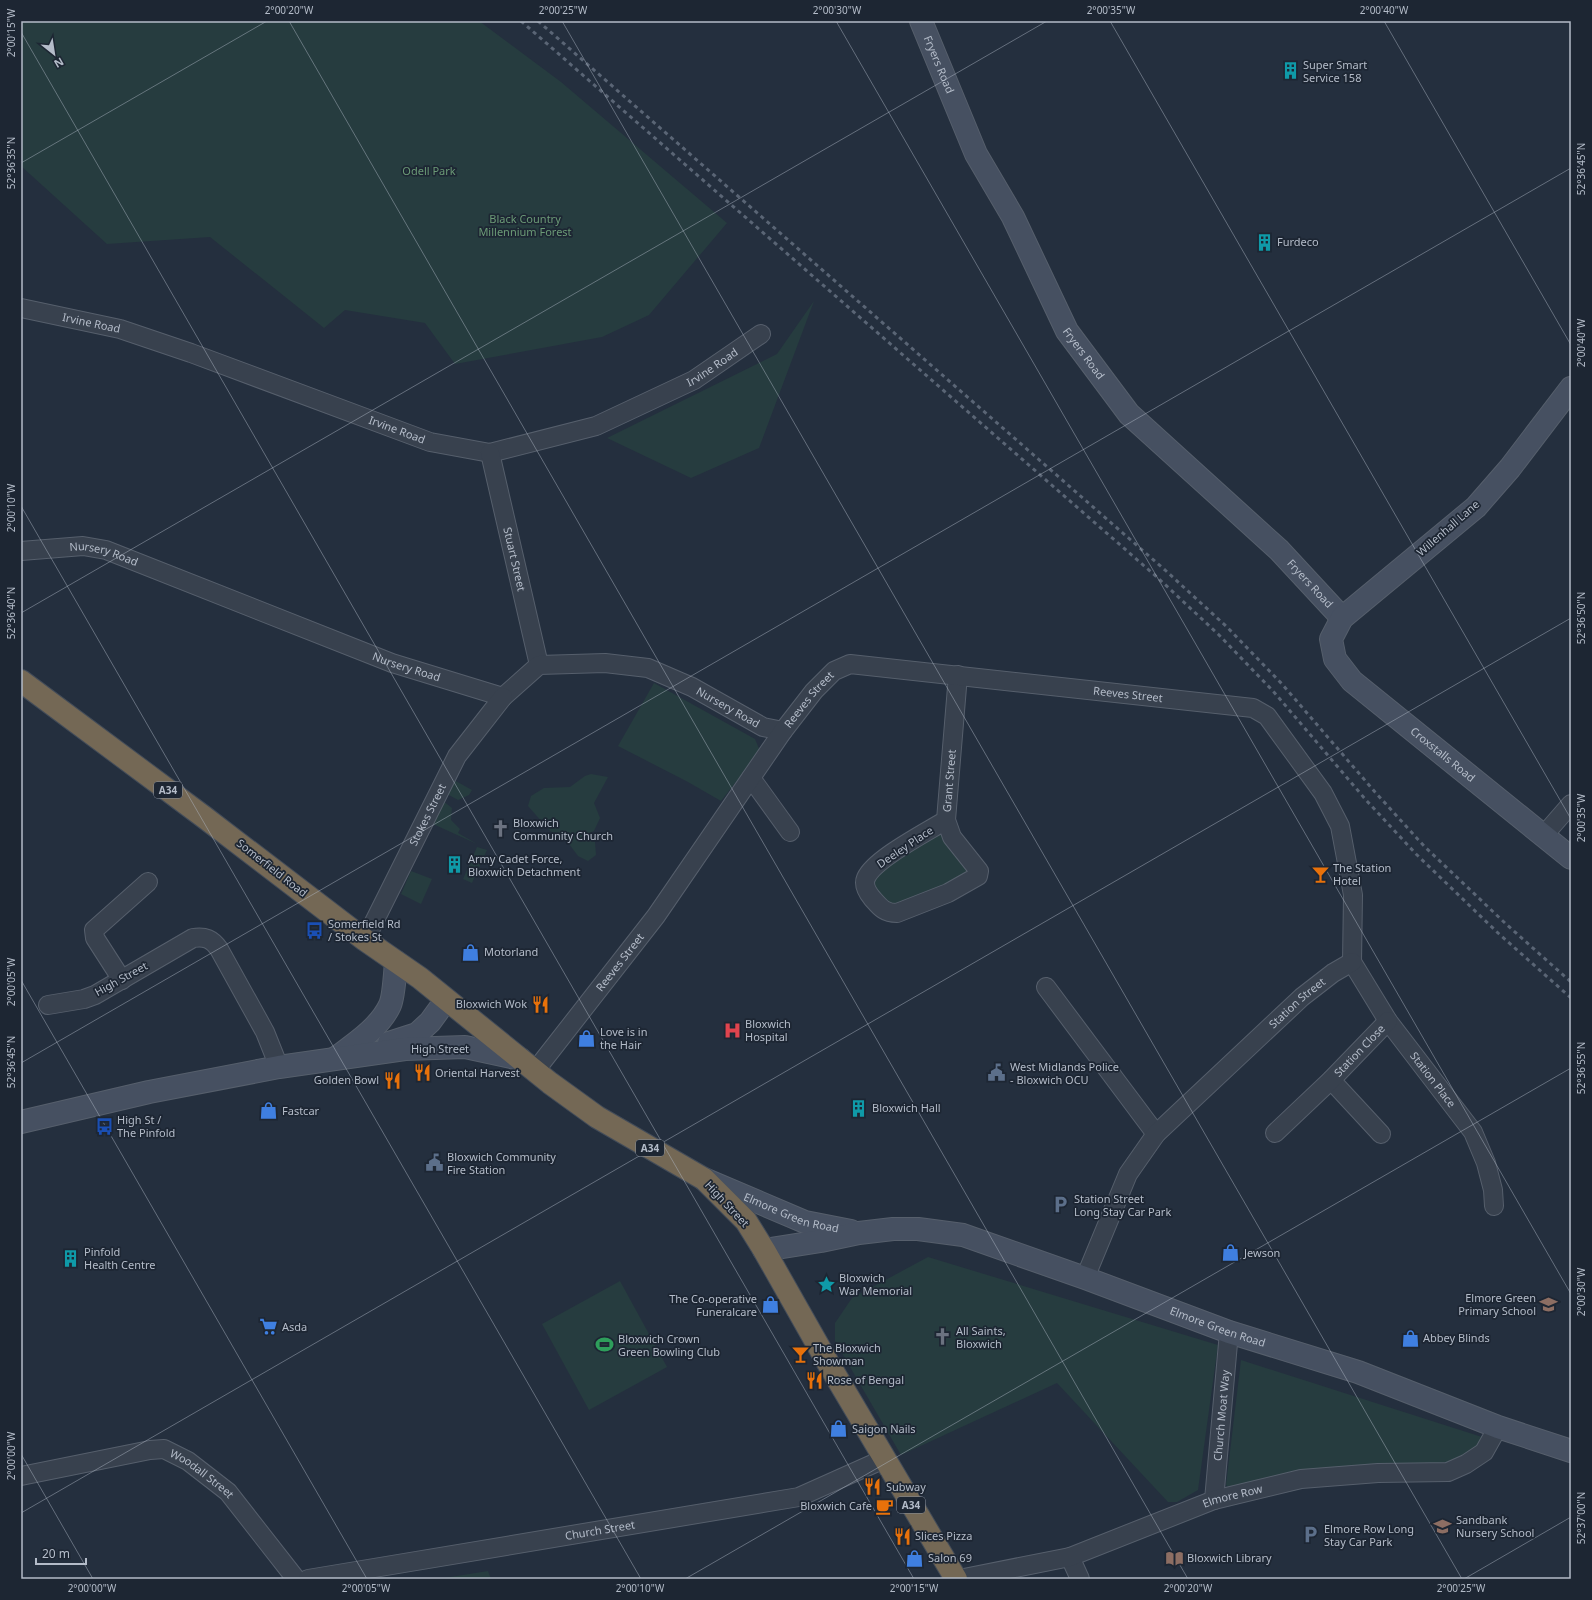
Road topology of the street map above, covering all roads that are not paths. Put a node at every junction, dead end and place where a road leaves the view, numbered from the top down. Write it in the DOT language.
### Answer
graph roads {
  1 [pos="922,21"];
  2 [pos="21,308"];
  3 [pos="761,334"];
  4 [pos="1571,388"];
  5 [pos="490,453"];
  6 [pos="21,551"];
  7 [pos="1342,618"];
  8 [pos="1331,640"];
  9 [pos="539,665"];
  10 [pos="958,675"];
  11 [pos="21,682"];
  12 [pos="503,697"];
  13 [pos="783,731"];
  14 [pos="751,778"];
  15 [pos="1571,804"];
  16 [pos="946,820"];
  17 [pos="790,832"];
  18 [pos="1544,835"];
  19 [pos="1571,858"];
  20 [pos="978,876"];
  21 [pos="148,882"];
  22 [pos="365,940"];
  23 [pos="396,962"];
  24 [pos="1352,962"];
  25 [pos="122,980"];
  26 [pos="1046,987"];
  27 [pos="446,1000"];
  28 [pos="48,1005"];
  29 [pos="1388,1021"];
  30 [pos="336,1058"];
  31 [pos="528,1065"];
  32 [pos="279,1067"];
  33 [pos="1331,1080"];
  34 [pos="21,1122"];
  35 [pos="1275,1133"];
  36 [pos="1156,1134"];
  37 [pos="1381,1134"];
  38 [pos="704,1179"];
  39 [pos="1494,1206"];
  40 [pos="859,1233"];
  41 [pos="764,1250"];
  42 [pos="1086,1278"];
  43 [pos="1229,1332"];
  44 [pos="1498,1427"];
  45 [pos="1571,1451"];
  46 [pos="884,1459"];
  47 [pos="21,1476"];
  48 [pos="1214,1500"];
  49 [pos="1070,1557"];
  50 [pos="296,1579"];
  51 [pos="308,1579"];
  52 [pos="956,1579"];
  53 [pos="959,1579"];
  54 [pos="1080,1579"];
  1 -- 7 [label="main road, Fryers Road"];
  2 -- 5 [label="street, Irvine Road"];
  3 -- 5 [label="street, Irvine Road"];
  4 -- 7 [label="main road, Willenhall Lane"];
  5 -- 9 [label="street, Stuart Street"];
  6 -- 12 [label="street, Nursery Road"];
  7 -- 8 [label="main road, Willenhall Lane"];
  8 -- 18 [label="main road, Croxstalls Road"];
  9 -- 12 [label="street"];
  9 -- 13 [label="street, Nursery Road"];
  10 -- 13 [label="street, Reeves Street"];
  10 -- 16 [label="street, Grant Street"];
  10 -- 24 [label="street, Reeves Street"];
  11 -- 22 [label="highway, Somerfield Road / A34"];
  12 -- 22 [label="street, Stokes Street"];
  13 -- 14 [label="street, Reeves Street"];
  14 -- 17 [label="street"];
  14 -- 31 [label="street, Reeves Street"];
  15 -- 18 [label="street"];
  16 -- 20 [label="street, Grant Street"];
  16 -- 20 [label="street, Deeley Place"];
  18 -- 19 [label="main road, Croxstalls Road"];
  21 -- 25 [label="street"];
  22 -- 23 [label="highway, Somerfield Road / A34"];
  23 -- 27 [label="highway, Somerfield Road / A34"];
  23 -- 30 [label="main road, High Street"];
  24 -- 29 [label="street, Station Place"];
  24 -- 36 [label="street, Station Street"];
  25 -- 28 [label="street, High Street"];
  25 -- 32 [label="street, High Street"];
  26 -- 36 [label="street"];
  27 -- 30 [label="main road, High Street"];
  27 -- 31 [label="highway, Somerfield Road / A34"];
  29 -- 33 [label="street, Station Close"];
  29 -- 39 [label="street, Station Place"];
  30 -- 31 [label="main road, High Street"];
  30 -- 32 [label="main road, High Street"];
  31 -- 38 [label="highway, High Street / A34"];
  32 -- 34 [label="main road, High Street"];
  33 -- 35 [label="street, Station Close"];
  33 -- 37 [label="street, Station Close"];
  36 -- 42 [label="street, Station Street"];
  38 -- 40 [label="main road, Elmore Green Road"];
  38 -- 41 [label="highway, High Street / A34"];
  40 -- 41 [label="main road, Elmore Green Road"];
  40 -- 42 [label="main road, Elmore Green Road"];
  41 -- 46 [label="highway, High Street / A34"];
  42 -- 43 [label="main road, Elmore Green Road"];
  43 -- 44 [label="main road, Elmore Green Road"];
  43 -- 48 [label="street, Church Moat Way"];
  44 -- 45 [label="main road, Elmore Green Road"];
  44 -- 48 [label="street, Elmore Row"];
  46 -- 51 [label="street, Church Street"];
  46 -- 52 [label="highway, High Street / A34"];
  47 -- 50 [label="street, Woodall Street"];
  48 -- 49 [label="street, Elmore Row"];
  49 -- 53 [label="street, Elmore Row"];
  49 -- 54 [label="street"];
}
